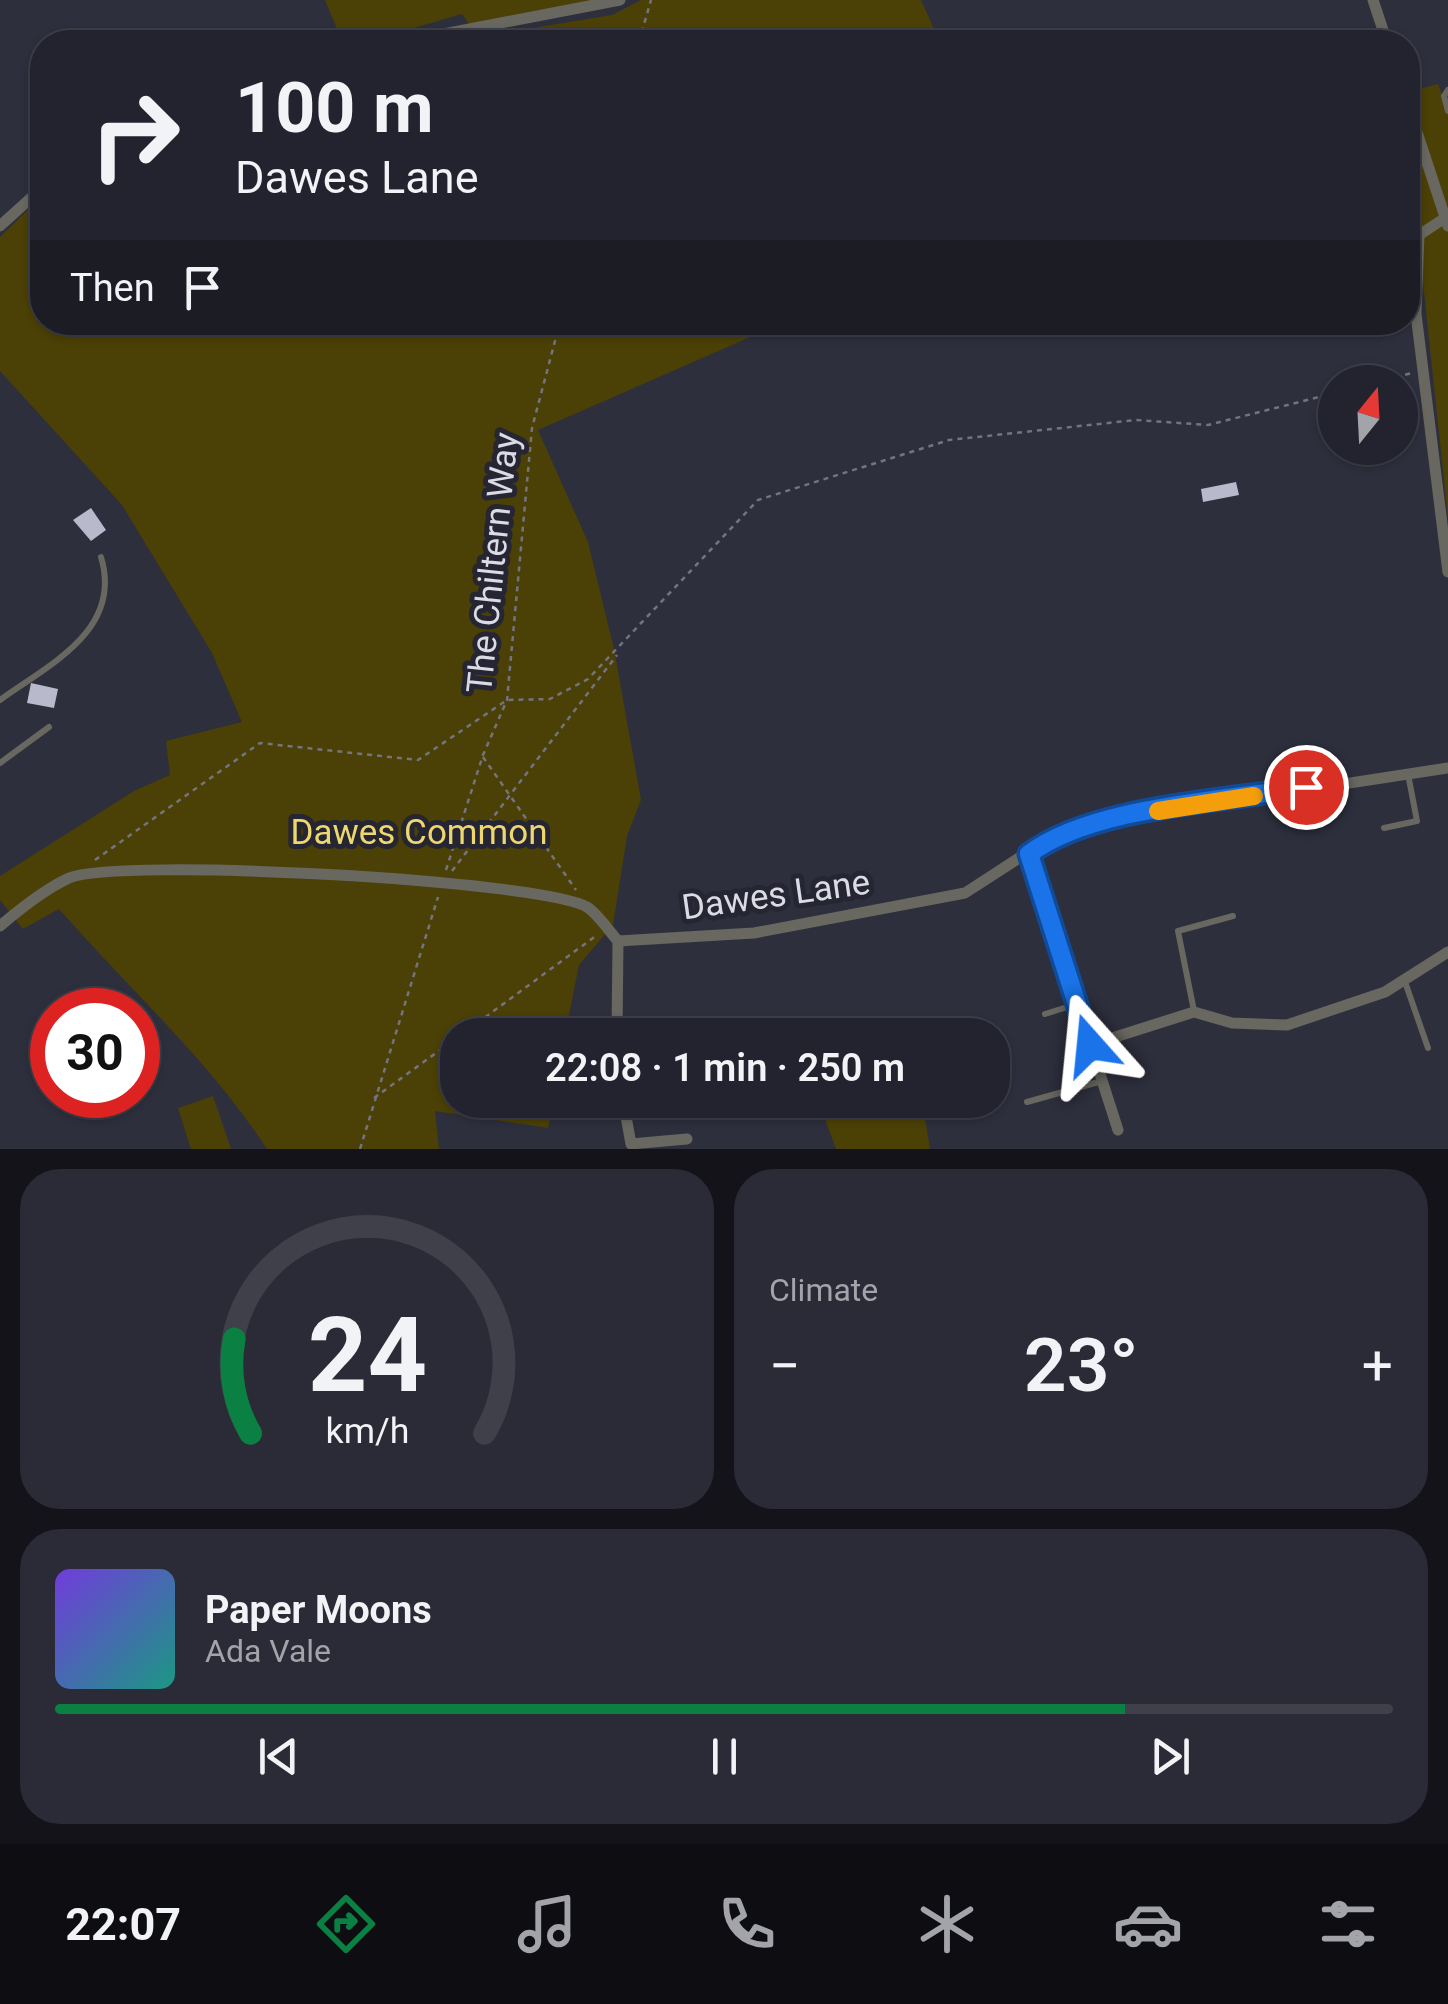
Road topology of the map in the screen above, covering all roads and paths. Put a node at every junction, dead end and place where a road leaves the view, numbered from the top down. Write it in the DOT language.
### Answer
graph roads {
  1 [pos="620,0"];
  2 [pos="651,0"];
  3 [pos="1373,0"];
  4 [pos="464,30"];
  5 [pos="642,30"];
  6 [pos="1383,30"];
  7 [pos="1448,90"];
  8 [pos="1448,111"];
  9 [pos="1420,139"];
  10 [pos="30,199"];
  11 [pos="1446,214"];
  12 [pos="0,226"];
  13 [pos="1420,234"];
  14 [pos="557,335"];
  15 [pos="1419,335"];
  16 [pos="1423,371"];
  17 [pos="1418,372"];
  18 [pos="1318,397"];
  19 [pos="101,557"];
  20 [pos="1448,572"];
  21 [pos="624,646"];
  22 [pos="0,700"];
  23 [pos="507,700"];
  24 [pos="49,727"];
  25 [pos="482,755"];
  26 [pos="0,764"];
  27 [pos="1448,768"];
  28 [pos="1408,774"];
  29 [pos="510,795"];
  30 [pos="1384,828"];
  31 [pos="1029,854"];
  32 [pos="71,877"];
  33 [pos="442,883"];
  34 [pos="588,908"];
  35 [pos="1233,916"];
  36 [pos="0,926"];
  37 [pos="607,928"];
  38 [pos="618,941"];
  39 [pos="1448,952"];
  40 [pos="1404,978"];
  41 [pos="1077,1004"];
  42 [pos="1194,1012"];
  43 [pos="1045,1014"];
  44 [pos="484,1018"];
  45 [pos="617,1018"];
  46 [pos="1090,1045"];
  47 [pos="1428,1048"];
  48 [pos="440,1050"];
  49 [pos="1102,1081"];
  50 [pos="373,1099"];
  51 [pos="1028,1102"];
  52 [pos="626,1118"];
  53 [pos="1118,1130"];
  54 [pos="687,1139"];
  55 [pos="631,1146"];
  56 [pos="360,1149"];
  1 -- 4 [label="street"];
  2 -- 5 [label="path"];
  3 -- 6 [label="street"];
  7 -- 8 [label="lane"];
  9 -- 11 [label="street"];
  10 -- 12 [label="street"];
  11 -- 13 [label="street"];
  14 -- 23 [label="path, The Chiltern Way"];
  15 -- 16 [label="street"];
  16 -- 17 [label="path"];
  16 -- 20 [label="street"];
  18 -- 21 [label="path"];
  19 -- 22 [label="lane"];
  21 -- 23 [label="path"];
  21 -- 29 [label="path"];
  23 -- 25 [label="path, The Chiltern Way"];
  23 -- 32 [label="path"];
  24 -- 26 [label="lane"];
  25 -- 29 [label="path"];
  25 -- 33 [label="path, The Chiltern Way"];
  27 -- 28 [label="street, Dawes Lane"];
  28 -- 30 [label="lane"];
  28 -- 31 [label="street, Dawes Lane"];
  29 -- 33 [label="path"];
  29 -- 34 [label="path"];
  31 -- 38 [label="street, Dawes Lane"];
  31 -- 41 [label="street"];
  32 -- 33 [label="street"];
  32 -- 36 [label="street"];
  33 -- 34 [label="street"];
  33 -- 50 [label="path, The Chiltern Way"];
  34 -- 37 [label="street"];
  35 -- 42 [label="lane"];
  37 -- 38 [label="street"];
  37 -- 44 [label="path"];
  38 -- 45 [label="street"];
  39 -- 40 [label="street"];
  40 -- 42 [label="street"];
  40 -- 47 [label="lane"];
  41 -- 43 [label="lane"];
  41 -- 46 [label="street"];
  42 -- 46 [label="street"];
  46 -- 49 [label="street"];
  48 -- 50 [label="path"];
  49 -- 51 [label="lane"];
  49 -- 53 [label="street"];
  50 -- 56 [label="path, The Chiltern Way"];
  52 -- 55 [label="street"];
  54 -- 55 [label="street"];
}
